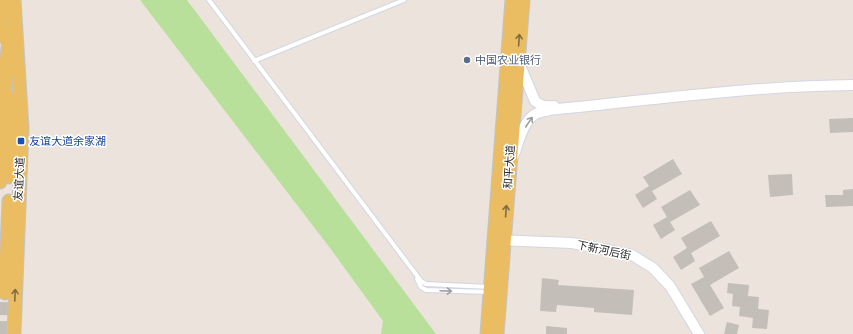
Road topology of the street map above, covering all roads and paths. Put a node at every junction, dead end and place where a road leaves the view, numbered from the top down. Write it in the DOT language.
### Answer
graph roads {
  1 [pos="5,0"];
  2 [pos="14,0"];
  3 [pos="21,0"];
  4 [pos="209,0"];
  5 [pos="404,0"];
  6 [pos="512,0"];
  7 [pos="522,0"];
  8 [pos="17,27"];
  9 [pos="0,36"];
  10 [pos="17,50"];
  11 [pos="518,60"];
  12 [pos="254,61"];
  13 [pos="853,81"];
  14 [pos="853,85"];
  15 [pos="509,170"];
  16 [pos="0,182"];
  17 [pos="499,240"];
  18 [pos="491,290"];
  19 [pos="5,293"];
  20 [pos="14,334"];
  21 [pos="487,334"];
  22 [pos="497,334"];
  23 [pos="699,334"];
  1 -- 9 [label="main road"];
  2 -- 8 [label="main road, 友谊大道"];
  2 -- 16 [label="main road, 友谊大道"];
  3 -- 8 [label="main road"];
  4 -- 12 [label="lane"];
  5 -- 12 [label="lane"];
  6 -- 17 [label="main road, 和平大道"];
  11 -- 7 [label="main road, 和平大道, one-way"];
  8 -- 10 [label="main road, 友谊大道"];
  10 -- 19 [label="main road"];
  20 -- 10 [label="main road, 友谊大道, one-way"];
  11 -- 13 [label="street"];
  11 -- 15 [label="main road, 和平大道"];
  12 -- 18 [label="lane"];
  15 -- 14 [label="street, one-way"];
  17 -- 15 [label="main road, 和平大道, one-way"];
  17 -- 18 [label="main road, 和平大道"];
  17 -- 22 [label="main road, 和平大道"];
  17 -- 23 [label="street, 下新河后街"];
  18 -- 21 [label="main road, 和平大道"];
}
